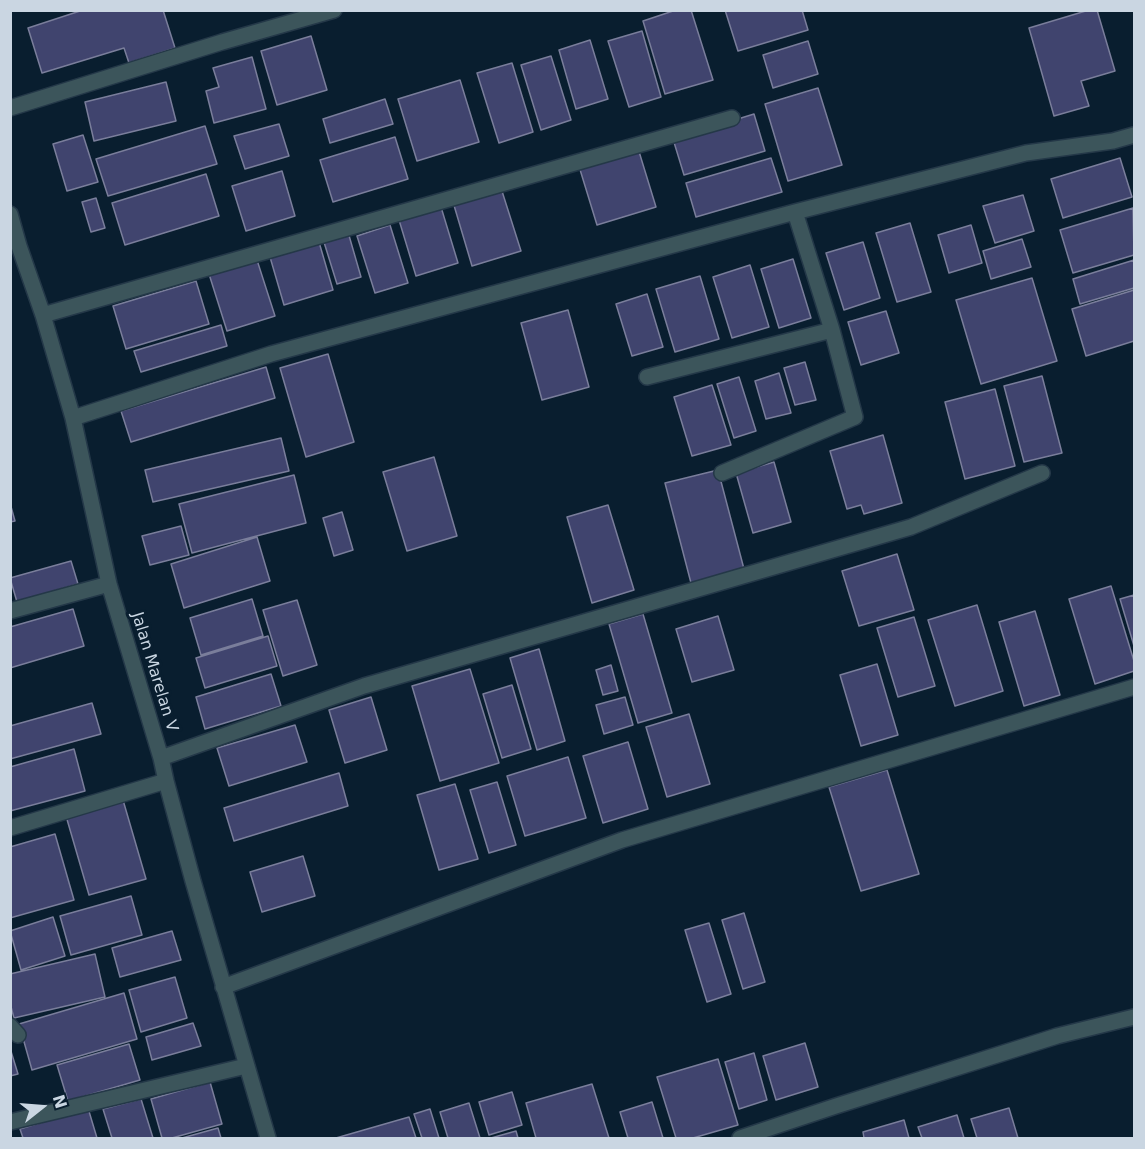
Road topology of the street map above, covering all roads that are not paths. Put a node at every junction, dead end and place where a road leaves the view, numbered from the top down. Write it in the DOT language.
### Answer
graph roads {
  1 [pos="334,10"];
  2 [pos="10,108"];
  3 [pos="732,117"];
  4 [pos="1134,135"];
  5 [pos="795,212"];
  6 [pos="10,214"];
  7 [pos="15,248"];
  8 [pos="43,315"];
  9 [pos="832,330"];
  10 [pos="647,377"];
  11 [pos="73,418"];
  12 [pos="723,473"];
  13 [pos="1042,473"];
  14 [pos="109,584"];
  15 [pos="10,611"];
  16 [pos="1134,687"];
  17 [pos="161,758"];
  18 [pos="166,782"];
  19 [pos="10,828"];
  20 [pos="223,987"];
  21 [pos="1134,1017"];
  22 [pos="246,1066"];
  23 [pos="10,1122"];
  24 [pos="268,1138"];
  25 [pos="740,1138"];
  1 -- 2 [label="street"];
  3 -- 8 [label="street"];
  4 -- 5 [label="street"];
  5 -- 9 [label="street"];
  5 -- 11 [label="street"];
  6 -- 7 [label="street, Jalan Marelan V"];
  7 -- 8 [label="street, Jalan Marelan V"];
  8 -- 11 [label="street, Jalan Marelan V"];
  9 -- 10 [label="street"];
  9 -- 12 [label="street"];
  11 -- 14 [label="street, Jalan Marelan V"];
  13 -- 17 [label="street"];
  14 -- 15 [label="street"];
  14 -- 17 [label="street, Jalan Marelan V"];
  16 -- 20 [label="street"];
  17 -- 18 [label="street, Jalan Marelan V"];
  18 -- 19 [label="street"];
  18 -- 20 [label="street, Jalan Marelan V"];
  20 -- 22 [label="street, Jalan Marelan V"];
  21 -- 25 [label="street"];
  22 -- 23 [label="street"];
  22 -- 24 [label="street, Jalan Marelan V"];
}
